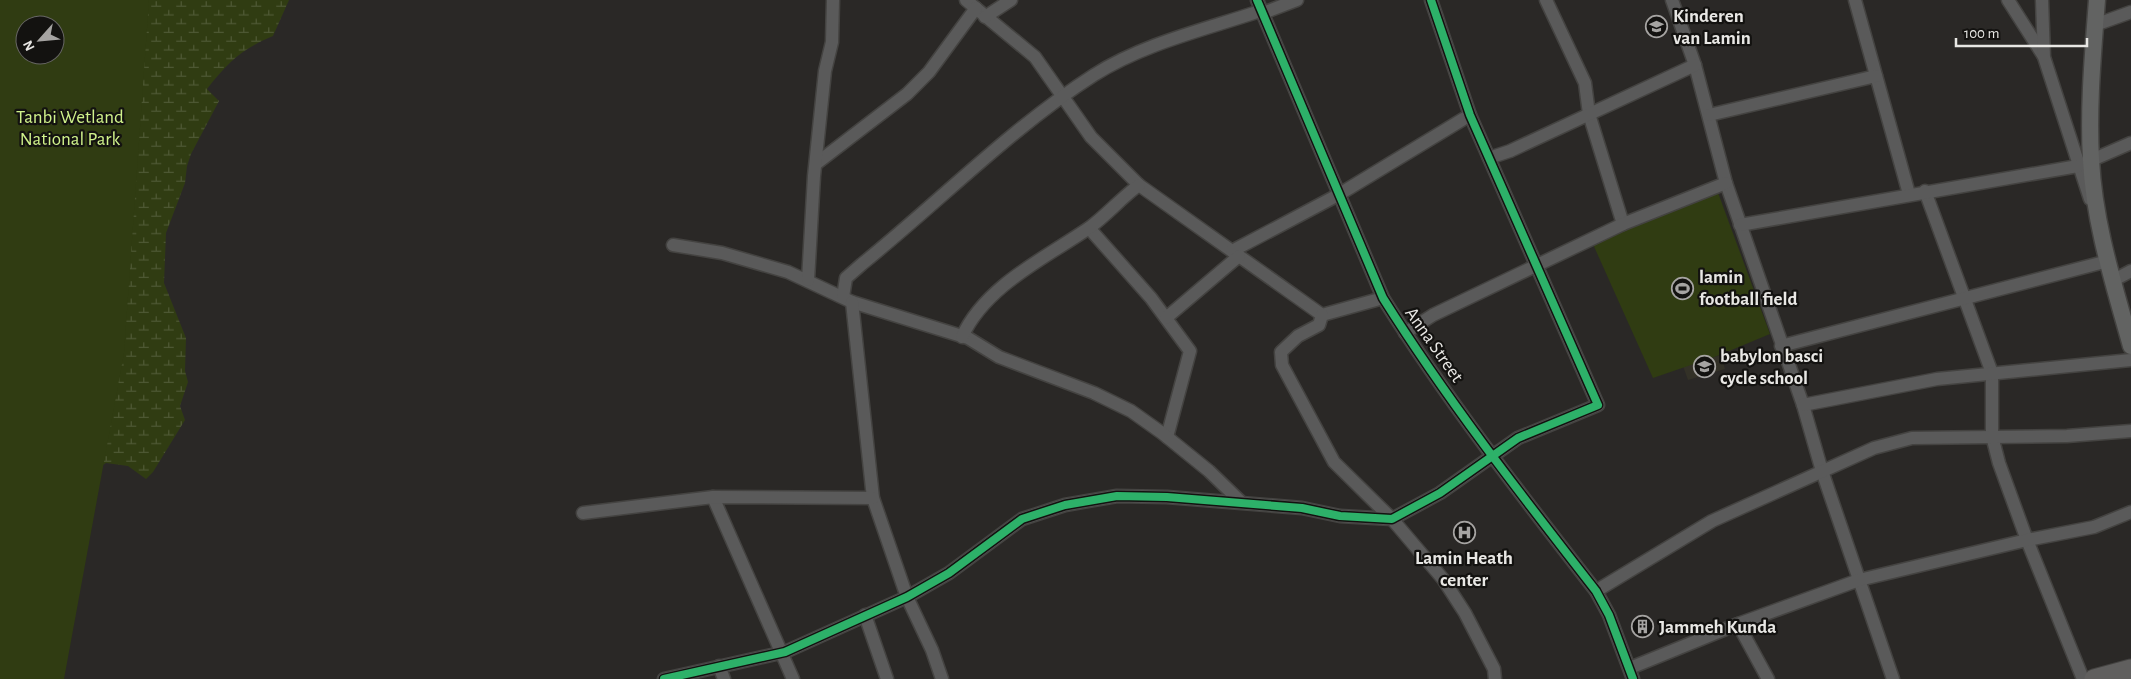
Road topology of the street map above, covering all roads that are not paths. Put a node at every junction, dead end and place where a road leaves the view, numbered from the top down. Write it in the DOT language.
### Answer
graph roads {
  1 [pos="833,0"];
  2 [pos="1011,0"];
  3 [pos="1257,0"];
  4 [pos="1297,0"];
  5 [pos="1431,0"];
  6 [pos="1546,0"];
  7 [pos="1672,0"];
  8 [pos="1855,0"];
  9 [pos="2008,0"];
  10 [pos="2042,0"];
  11 [pos="2097,0"];
  12 [pos="976,8"];
  13 [pos="2131,12"];
  14 [pos="1263,13"];
  15 [pos="2095,25"];
  16 [pos="2044,57"];
  17 [pos="1695,65"];
  18 [pos="1876,76"];
  19 [pos="1064,97"];
  20 [pos="1589,114"];
  21 [pos="1470,115"];
  22 [pos="1709,115"];
  23 [pos="2131,143"];
  24 [pos="1489,158"];
  25 [pos="817,163"];
  26 [pos="2085,163"];
  27 [pos="1726,183"];
  28 [pos="1139,185"];
  29 [pos="1925,191"];
  30 [pos="1910,194"];
  31 [pos="1338,195"];
  32 [pos="1623,224"];
  33 [pos="1740,225"];
  34 [pos="1089,228"];
  35 [pos="673,245"];
  36 [pos="1235,253"];
  37 [pos="2108,261"];
  38 [pos="1538,265"];
  39 [pos="2131,271"];
  40 [pos="808,280"];
  41 [pos="2112,280"];
  42 [pos="1383,298"];
  43 [pos="1965,299"];
  44 [pos="848,300"];
  45 [pos="1322,315"];
  46 [pos="1166,318"];
  47 [pos="1405,333"];
  48 [pos="962,337"];
  49 [pos="1781,346"];
  50 [pos="2131,346"];
  51 [pos="2131,360"];
  52 [pos="1992,373"];
  53 [pos="1803,405"];
  54 [pos="2131,431"];
  55 [pos="1992,436"];
  56 [pos="1167,437"];
  57 [pos="1493,458"];
  58 [pos="1822,471"];
  59 [pos="712,497"];
  60 [pos="873,498"];
  61 [pos="1241,502"];
  62 [pos="2131,512"];
  63 [pos="583,513"];
  64 [pos="1392,519"];
  65 [pos="2027,540"];
  66 [pos="1859,580"];
  67 [pos="1596,591"];
  68 [pos="907,597"];
  69 [pos="865,615"];
  70 [pos="1738,624"];
  71 [pos="782,652"];
  72 [pos="719,666"];
  73 [pos="2131,669"];
  74 [pos="1631,674"];
  75 [pos="664,679"];
  76 [pos="724,679"];
  77 [pos="793,679"];
  78 [pos="887,679"];
  79 [pos="942,679"];
  80 [pos="1495,679"];
  81 [pos="1768,679"];
  82 [pos="1893,679"];
  83 [pos="2082,679"];
  84 [pos="2094,679"];
  1 -- 25 [label="street"];
  2 -- 12 [label="street"];
  3 -- 14 [label="street, Anna Street"];
  4 -- 14 [label="street"];
  5 -- 21 [label="street"];
  6 -- 20 [label="street"];
  7 -- 17 [label="street"];
  8 -- 18 [label="street"];
  9 -- 16 [label="street"];
  10 -- 16 [label="street"];
  11 -- 15 [label="main road"];
  12 -- 19 [label="street"];
  12 -- 25 [label="street"];
  13 -- 15 [label="street"];
  14 -- 19 [label="street"];
  14 -- 31 [label="street, Anna Street"];
  15 -- 26 [label="main road"];
  16 -- 26 [label="street"];
  17 -- 20 [label="street"];
  17 -- 22 [label="street"];
  18 -- 22 [label="street"];
  18 -- 30 [label="street"];
  19 -- 28 [label="street"];
  19 -- 44 [label="street"];
  20 -- 24 [label="street"];
  20 -- 32 [label="street"];
  21 -- 24 [label="street"];
  21 -- 31 [label="street"];
  22 -- 27 [label="street"];
  23 -- 26 [label="street"];
  24 -- 38 [label="street"];
  25 -- 40 [label="street"];
  26 -- 29 [label="street"];
  26 -- 37 [label="main road"];
  27 -- 32 [label="street"];
  27 -- 33 [label="street"];
  28 -- 34 [label="street"];
  28 -- 36 [label="street"];
  29 -- 30 [label="street"];
  29 -- 43 [label="street"];
  30 -- 33 [label="street"];
  31 -- 36 [label="street"];
  31 -- 42 [label="street, Anna Street"];
  32 -- 38 [label="street"];
  33 -- 49 [label="street"];
  34 -- 46 [label="street"];
  34 -- 48 [label="street"];
  35 -- 40 [label="street"];
  36 -- 45 [label="street"];
  36 -- 46 [label="street"];
  37 -- 41 [label="main road"];
  37 -- 43 [label="street"];
  38 -- 47 [label="street"];
  38 -- 57 [label="street"];
  39 -- 41 [label="street"];
  40 -- 44 [label="street"];
  41 -- 50 [label="main road"];
  42 -- 45 [label="street"];
  42 -- 47 [label="street, Anna Street"];
  43 -- 49 [label="street"];
  43 -- 52 [label="street"];
  44 -- 48 [label="street"];
  44 -- 60 [label="street"];
  45 -- 64 [label="street"];
  46 -- 56 [label="street"];
  47 -- 57 [label="street, Anna Street"];
  48 -- 56 [label="street"];
  49 -- 53 [label="street"];
  51 -- 52 [label="street"];
  52 -- 53 [label="street"];
  52 -- 55 [label="street"];
  53 -- 58 [label="street"];
  54 -- 55 [label="street"];
  55 -- 58 [label="street"];
  55 -- 65 [label="street"];
  56 -- 61 [label="street"];
  57 -- 64 [label="street"];
  57 -- 67 [label="street, Anna Street"];
  58 -- 66 [label="street"];
  58 -- 67 [label="street"];
  59 -- 60 [label="street"];
  59 -- 63 [label="street"];
  59 -- 71 [label="street"];
  60 -- 68 [label="street"];
  61 -- 64 [label="street"];
  61 -- 68 [label="street"];
  62 -- 65 [label="street"];
  64 -- 80 [label="street"];
  65 -- 66 [label="street"];
  65 -- 83 [label="street"];
  66 -- 70 [label="street"];
  66 -- 82 [label="street"];
  67 -- 74 [label="street, Anna Street"];
  68 -- 69 [label="street"];
  68 -- 79 [label="street"];
  69 -- 71 [label="street"];
  69 -- 78 [label="street"];
  70 -- 74 [label="street"];
  70 -- 81 [label="street"];
  71 -- 72 [label="street"];
  71 -- 77 [label="street"];
  72 -- 75 [label="street"];
  72 -- 76 [label="street"];
  73 -- 84 [label="highway"];
}
